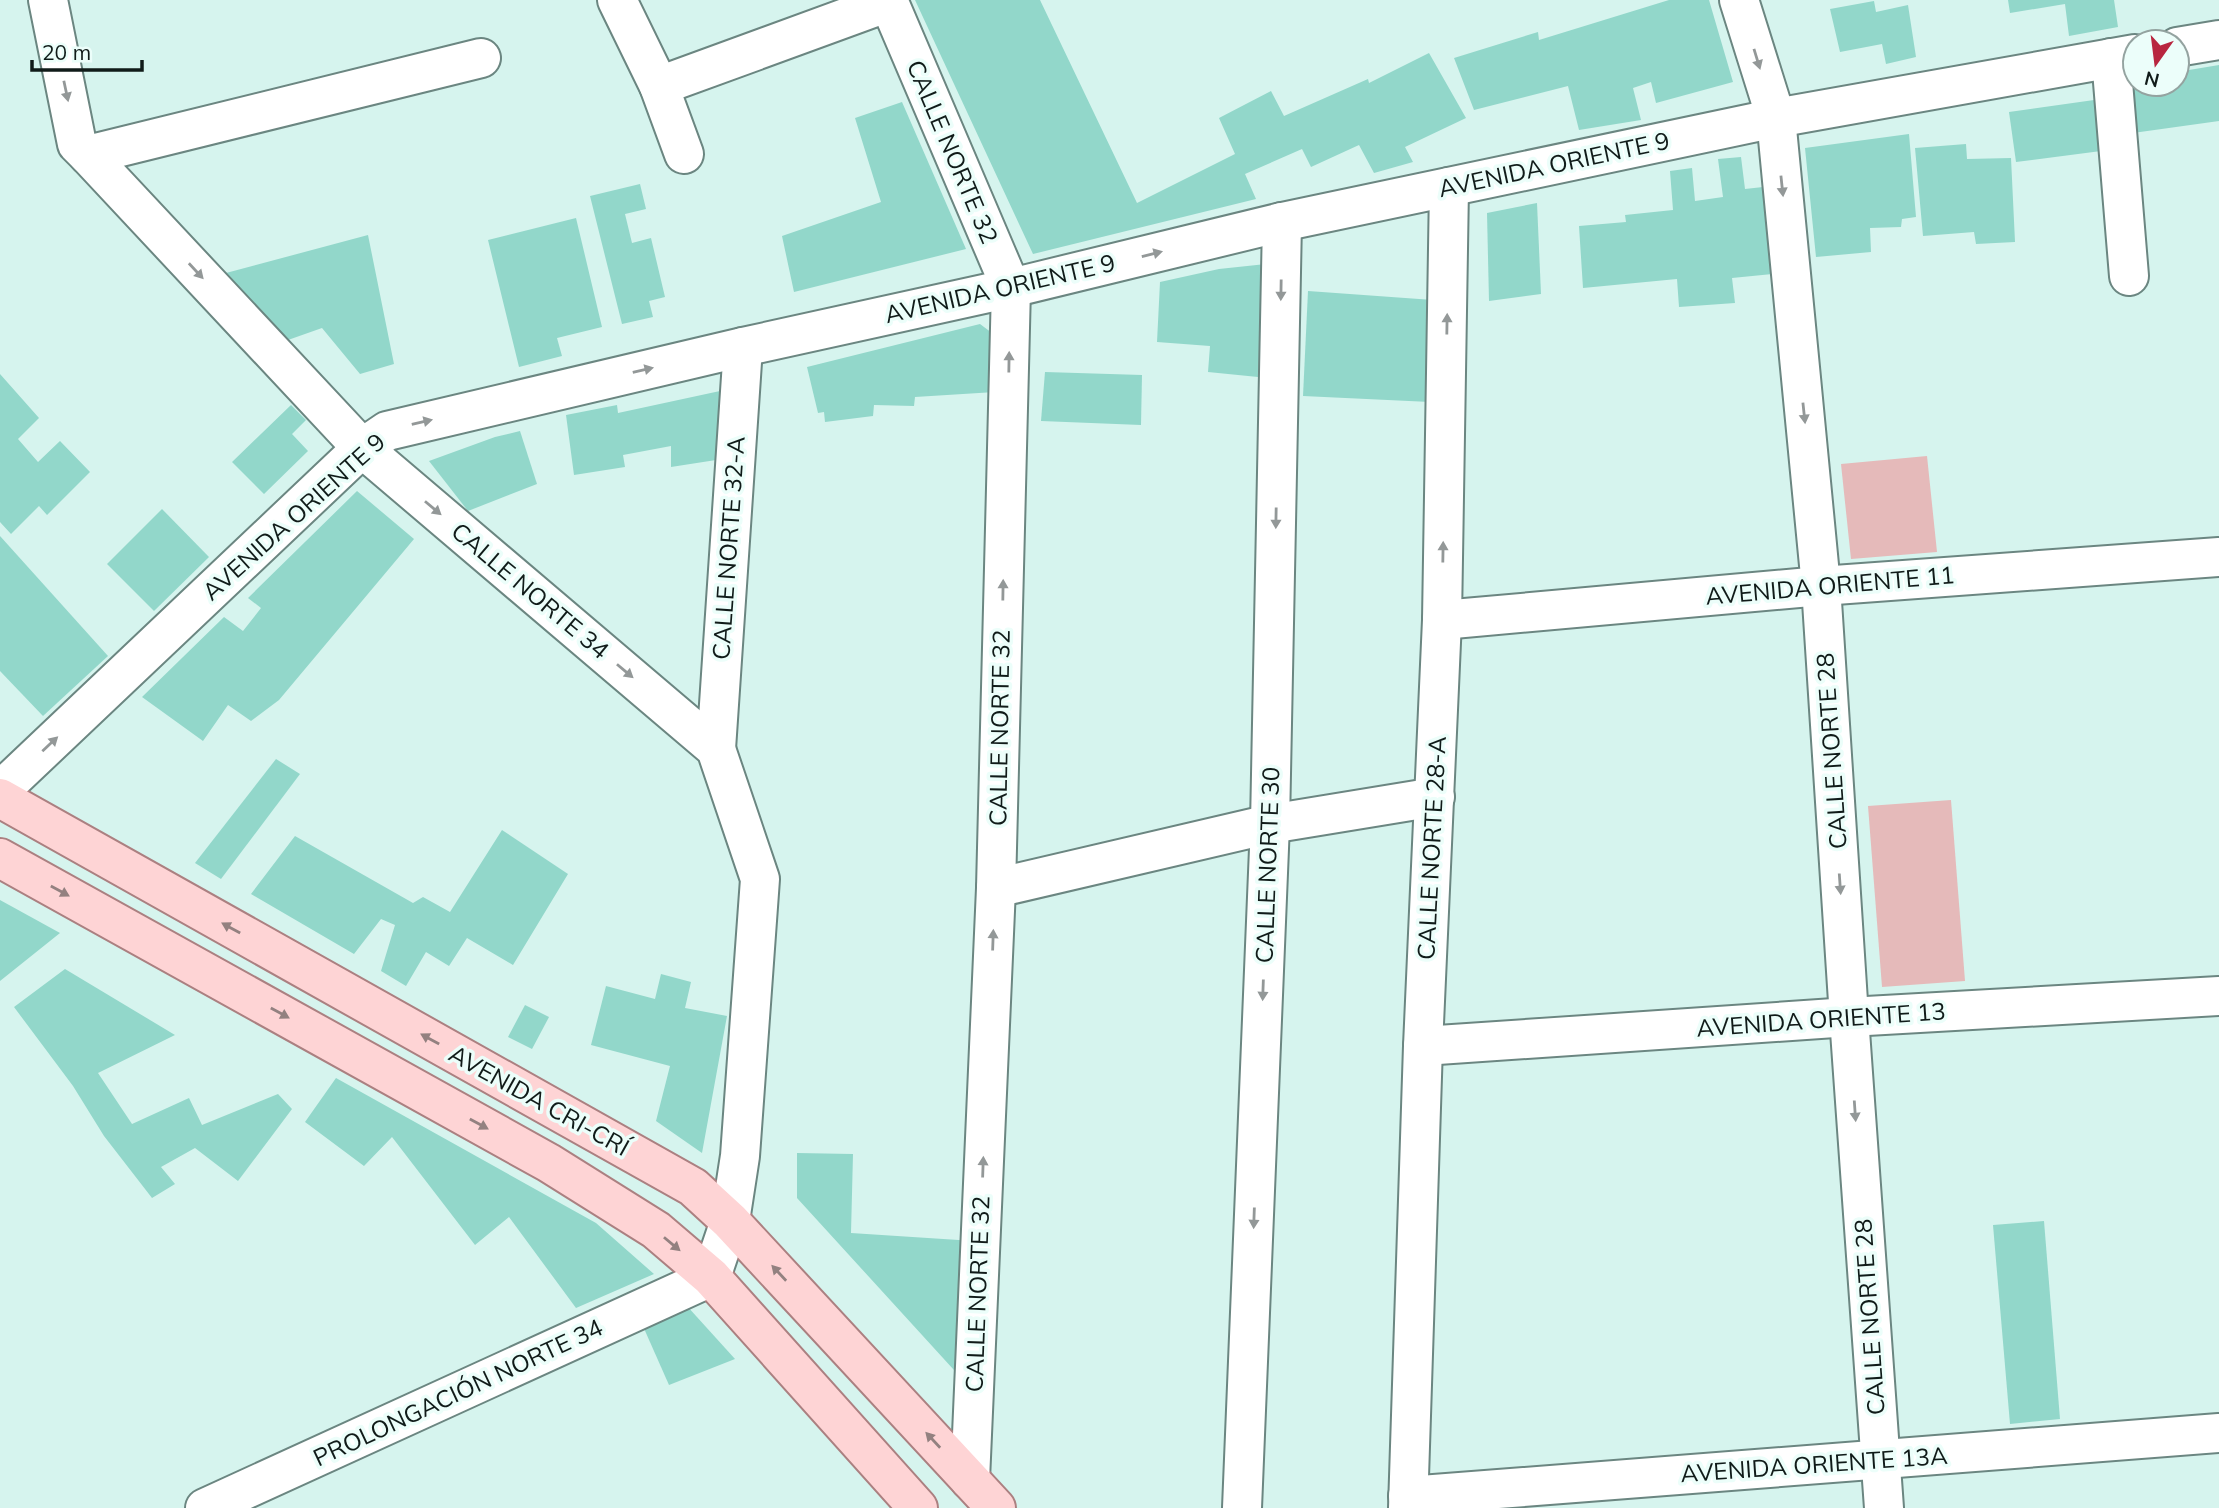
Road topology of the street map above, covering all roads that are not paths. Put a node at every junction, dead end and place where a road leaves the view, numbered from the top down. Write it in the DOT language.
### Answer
graph roads {
  1 [pos="48,0"];
  2 [pos="617,0"];
  3 [pos="1739,0"];
  4 [pos="888,1"];
  5 [pos="2219,40"];
  6 [pos="2191,45"];
  7 [pos="2121,56"];
  8 [pos="481,58"];
  9 [pos="659,86"];
  10 [pos="2124,98"];
  11 [pos="1776,118"];
  12 [pos="684,154"];
  13 [pos="88,155"];
  14 [pos="1449,187"];
  15 [pos="1282,222"];
  16 [pos="2129,276"];
  17 [pos="1011,288"];
  18 [pos="743,347"];
  19 [pos="362,448"];
  20 [pos="2219,557"];
  21 [pos="1821,586"];
  22 [pos="1442,620"];
  23 [pos="716,749"];
  24 [pos="0,791"];
  25 [pos="1434,797"];
  26 [pos="0,798"];
  27 [pos="1270,824"];
  28 [pos="0,858"];
  29 [pos="996,888"];
  30 [pos="2219,996"];
  31 [pos="1849,1017"];
  32 [pos="1423,1046"];
  33 [pos="730,1221"];
  34 [pos="711,1277"];
  35 [pos="2219,1433"];
  36 [pos="1881,1460"];
  37 [pos="970,1480"];
  38 [pos="1408,1502"];
  39 [pos="205,1508"];
  40 [pos="918,1508"];
  41 [pos="996,1508"];
  42 [pos="1242,1508"];
  43 [pos="1884,1508"];
  1 -- 13 [label="street, CALLE NORTE 34, one-way"];
  2 -- 9 [label="street"];
  3 -- 11 [label="street, CALLE NORTE 28, one-way"];
  4 -- 9 [label="street"];
  4 -- 17 [label="street, CALLE NORTE 32"];
  5 -- 6 [label="street"];
  7 -- 11 [label="street, AVENIDA ORIENTE 9"];
  8 -- 13 [label="street"];
  9 -- 12 [label="street"];
  10 -- 16 [label="street"];
  11 -- 14 [label="street, AVENIDA ORIENTE 9"];
  11 -- 21 [label="street, CALLE NORTE 28, one-way"];
  13 -- 19 [label="street, CALLE NORTE 34, one-way"];
  14 -- 15 [label="street, AVENIDA ORIENTE 9"];
  22 -- 14 [label="street, CALLE NORTE 28-A, one-way"];
  17 -- 15 [label="street, AVENIDA ORIENTE 9, one-way"];
  15 -- 27 [label="street, CALLE NORTE 30, one-way"];
  17 -- 18 [label="street, AVENIDA ORIENTE 9"];
  29 -- 17 [label="street, CALLE NORTE 32, one-way"];
  19 -- 18 [label="street, AVENIDA ORIENTE 9, one-way"];
  18 -- 23 [label="street, CALLE NORTE 32-A"];
  19 -- 23 [label="street, CALLE NORTE 34, one-way"];
  24 -- 19 [label="street, AVENIDA ORIENTE 9, one-way"];
  20 -- 21 [label="street, AVENIDA ORIENTE 11"];
  21 -- 22 [label="street, AVENIDA ORIENTE 11"];
  21 -- 31 [label="street, CALLE NORTE 28, one-way"];
  22 -- 25 [label="street, CALLE NORTE 28-A"];
  23 -- 33 [label="street"];
  25 -- 27 [label="street"];
  25 -- 32 [label="street, CALLE NORTE 28-A"];
  33 -- 26 [label="main road, AVENIDA CRI-CRÍ, one-way"];
  27 -- 29 [label="street"];
  27 -- 42 [label="street, CALLE NORTE 30, one-way"];
  28 -- 34 [label="main road, AVENIDA CRI-CRÍ, one-way"];
  37 -- 29 [label="street, CALLE NORTE 32, one-way"];
  30 -- 31 [label="street, AVENIDA ORIENTE 13"];
  31 -- 32 [label="street, AVENIDA ORIENTE 13"];
  31 -- 36 [label="street, CALLE NORTE 28, one-way"];
  32 -- 38 [label="street, CALLE NORTE 28-A"];
  33 -- 34 [label="street"];
  37 -- 33 [label="main road, AVENIDA CRI-CRÍ, one-way"];
  34 -- 39 [label="street, PROLONGACIÓN NORTE 34"];
  34 -- 40 [label="main road, AVENIDA CRI-CRÍ"];
  35 -- 36 [label="street, AVENIDA ORIENTE 13A"];
  36 -- 38 [label="street, AVENIDA ORIENTE 13A"];
  36 -- 43 [label="street, CALLE NORTE 28"];
  37 -- 41 [label="main road, AVENIDA CRI-CRÍ"];
}
